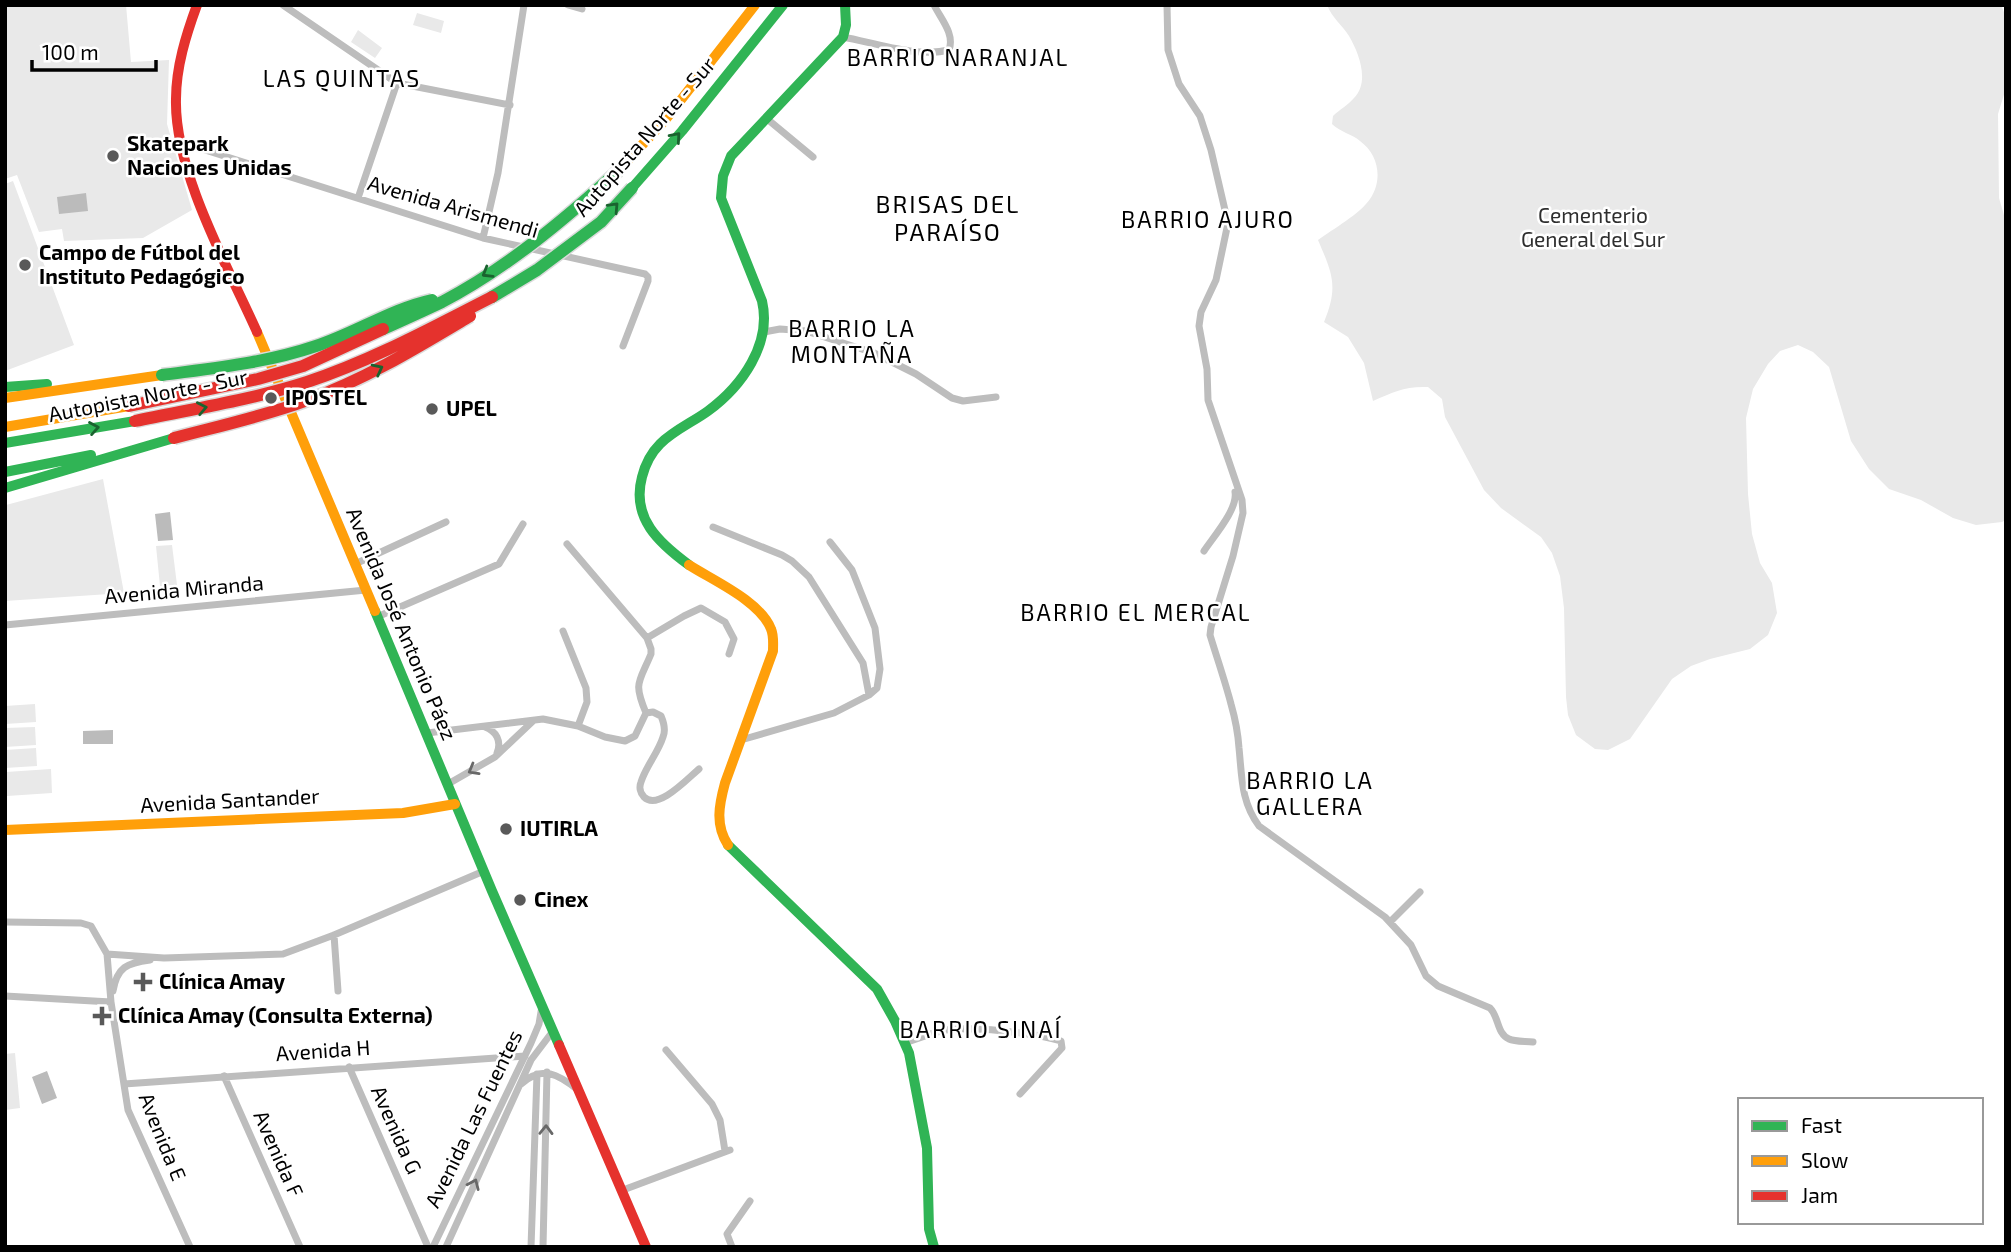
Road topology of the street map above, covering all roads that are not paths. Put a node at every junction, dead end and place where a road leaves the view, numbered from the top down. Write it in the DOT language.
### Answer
graph roads {
  1 [pos="197,5"];
  2 [pos="283,5"];
  3 [pos="524,5"];
  4 [pos="568,5"];
  5 [pos="755,5"];
  6 [pos="783,5"];
  7 [pos="845,5"];
  8 [pos="934,5"];
  9 [pos="1167,5"];
  10 [pos="582,9"];
  11 [pos="843,37"];
  12 [pos="397,83"];
  13 [pos="510,105"];
  14 [pos="766,118"];
  15 [pos="180,142"];
  16 [pos="813,157"];
  17 [pos="358,198"];
  18 [pos="483,238"];
  19 [pos="501,292"];
  20 [pos="443,300"];
  21 [pos="764,332"];
  22 [pos="623,346"];
  23 [pos="162,375"];
  24 [pos="5,387"];
  25 [pos="996,397"];
  26 [pos="5,398"];
  27 [pos="5,427"];
  28 [pos="174,438"];
  29 [pos="5,443"];
  30 [pos="1230,464"];
  31 [pos="5,472"];
  32 [pos="5,488"];
  33 [pos="446,522"];
  34 [pos="523,524"];
  35 [pos="713,527"];
  36 [pos="830,541"];
  37 [pos="567,544"];
  38 [pos="1204,551"];
  39 [pos="355,564"];
  40 [pos="366,590"];
  41 [pos="377,617"];
  42 [pos="5,625"];
  43 [pos="563,631"];
  44 [pos="647,638"];
  45 [pos="729,654"];
  46 [pos="869,695"];
  47 [pos="646,713"];
  48 [pos="533,721"];
  49 [pos="578,726"];
  50 [pos="484,727"];
  51 [pos="427,733"];
  52 [pos="741,740"];
  53 [pos="495,757"];
  54 [pos="699,769"];
  55 [pos="448,784"];
  56 [pos="455,804"];
  57 [pos="5,830"];
  58 [pos="484,872"];
  59 [pos="1420,892"];
  60 [pos="5,922"];
  61 [pos="1390,922"];
  62 [pos="334,935"];
  63 [pos="107,954"];
  64 [pos="164,958"];
  65 [pos="338,991"];
  66 [pos="5,996"];
  67 [pos="111,1002"];
  68 [pos="542,1006"];
  69 [pos="554,1031"];
  70 [pos="1533,1042"];
  71 [pos="905,1043"];
  72 [pos="666,1050"];
  73 [pos="525,1056"];
  74 [pos="349,1067"];
  75 [pos="547,1072"];
  76 [pos="537,1074"];
  77 [pos="224,1076"];
  78 [pos="124,1084"];
  79 [pos="518,1087"];
  80 [pos="579,1091"];
  81 [pos="1020,1094"];
  82 [pos="623,1190"];
  83 [pos="750,1201"];
  84 [pos="190,1247"];
  85 [pos="300,1247"];
  86 [pos="430,1247"];
  87 [pos="446,1247"];
  88 [pos="531,1247"];
  89 [pos="543,1247"];
  90 [pos="646,1247"];
  91 [pos="732,1247"];
  92 [pos="934,1247"];
  1 -- 15 [label="main road, Avenida José Antonio Páez"];
  2 -- 12 [label="street"];
  3 -- 13 [label="street"];
  4 -- 10 [label="street"];
  5 -- 20 [label="main road, Autopista Norte - Sur, one-way, bridge"];
  19 -- 6 [label="main road, Autopista Norte - Sur, one-way, bridge"];
  7 -- 11 [label="main road"];
  8 -- 11 [label="street"];
  9 -- 30 [label="street"];
  11 -- 14 [label="main road"];
  12 -- 13 [label="street"];
  12 -- 17 [label="street"];
  13 -- 18 [label="street"];
  14 -- 16 [label="street"];
  14 -- 21 [label="main road"];
  15 -- 17 [label="street, Avenida Arismendi"];
  15 -- 39 [label="main road, Avenida José Antonio Páez"];
  17 -- 18 [label="street, Avenida Arismendi"];
  18 -- 22 [label="street, Avenida Arismendi"];
  28 -- 19 [label="main road, one-way, bridge"];
  29 -- 19 [label="main road, Autopista Norte - Sur, one-way, bridge"];
  20 -- 23 [label="main road, bridge"];
  20 -- 27 [label="main road, Autopista Norte - Sur, bridge"];
  21 -- 25 [label="street"];
  21 -- 52 [label="main road"];
  23 -- 24 [label="main road"];
  23 -- 26 [label="main road"];
  28 -- 31 [label="main road"];
  28 -- 32 [label="main road"];
  30 -- 38 [label="street"];
  30 -- 61 [label="street"];
  33 -- 39 [label="street"];
  34 -- 41 [label="street"];
  35 -- 46 [label="street"];
  36 -- 46 [label="street"];
  37 -- 44 [label="street"];
  39 -- 40 [label="main road, Avenida José Antonio Páez"];
  40 -- 41 [label="main road, Avenida José Antonio Páez"];
  40 -- 42 [label="street, Avenida Miranda"];
  41 -- 51 [label="main road, Avenida José Antonio Páez"];
  43 -- 49 [label="street"];
  44 -- 45 [label="street"];
  44 -- 47 [label="street"];
  46 -- 52 [label="street"];
  47 -- 49 [label="street"];
  47 -- 54 [label="street"];
  48 -- 49 [label="street"];
  48 -- 50 [label="street"];
  48 -- 53 [label="street"];
  50 -- 51 [label="street"];
  50 -- 53 [label="street"];
  51 -- 55 [label="main road, Avenida José Antonio Páez"];
  52 -- 71 [label="main road"];
  53 -- 55 [label="street, one-way"];
  55 -- 56 [label="main road, Avenida José Antonio Páez"];
  56 -- 57 [label="main road, Avenida Santander"];
  56 -- 58 [label="main road, Avenida José Antonio Páez"];
  58 -- 62 [label="street"];
  58 -- 68 [label="main road, Avenida José Antonio Páez"];
  59 -- 61 [label="street"];
  60 -- 63 [label="street"];
  61 -- 70 [label="street"];
  62 -- 64 [label="street"];
  62 -- 65 [label="street"];
  63 -- 64 [label="street"];
  63 -- 67 [label="street, Avenida E"];
  64 -- 67 [label="street"];
  66 -- 67 [label="street"];
  67 -- 78 [label="street, Avenida E"];
  68 -- 69 [label="main road, Avenida José Antonio Páez"];
  68 -- 73 [label="street, Avenida Las Fuentes"];
  69 -- 79 [label="street, Avenida Las Fuentes"];
  69 -- 80 [label="main road, Avenida José Antonio Páez"];
  71 -- 81 [label="street"];
  71 -- 92 [label="main road"];
  72 -- 82 [label="street"];
  73 -- 74 [label="street, Avenida H"];
  73 -- 86 [label="street, Avenida Las Fuentes"];
  74 -- 77 [label="street, Avenida H"];
  74 -- 86 [label="street, Avenida G"];
  75 -- 76 [label="street"];
  75 -- 80 [label="street"];
  89 -- 75 [label="street, one-way"];
  76 -- 79 [label="street"];
  76 -- 88 [label="street"];
  77 -- 78 [label="street, Avenida H"];
  77 -- 85 [label="street, Avenida F"];
  78 -- 84 [label="street, Avenida E"];
  87 -- 79 [label="street, Avenida Las Fuentes, one-way"];
  80 -- 82 [label="main road, Avenida José Antonio Páez"];
  82 -- 90 [label="main road, Avenida José Antonio Páez"];
  83 -- 91 [label="street"];
}
